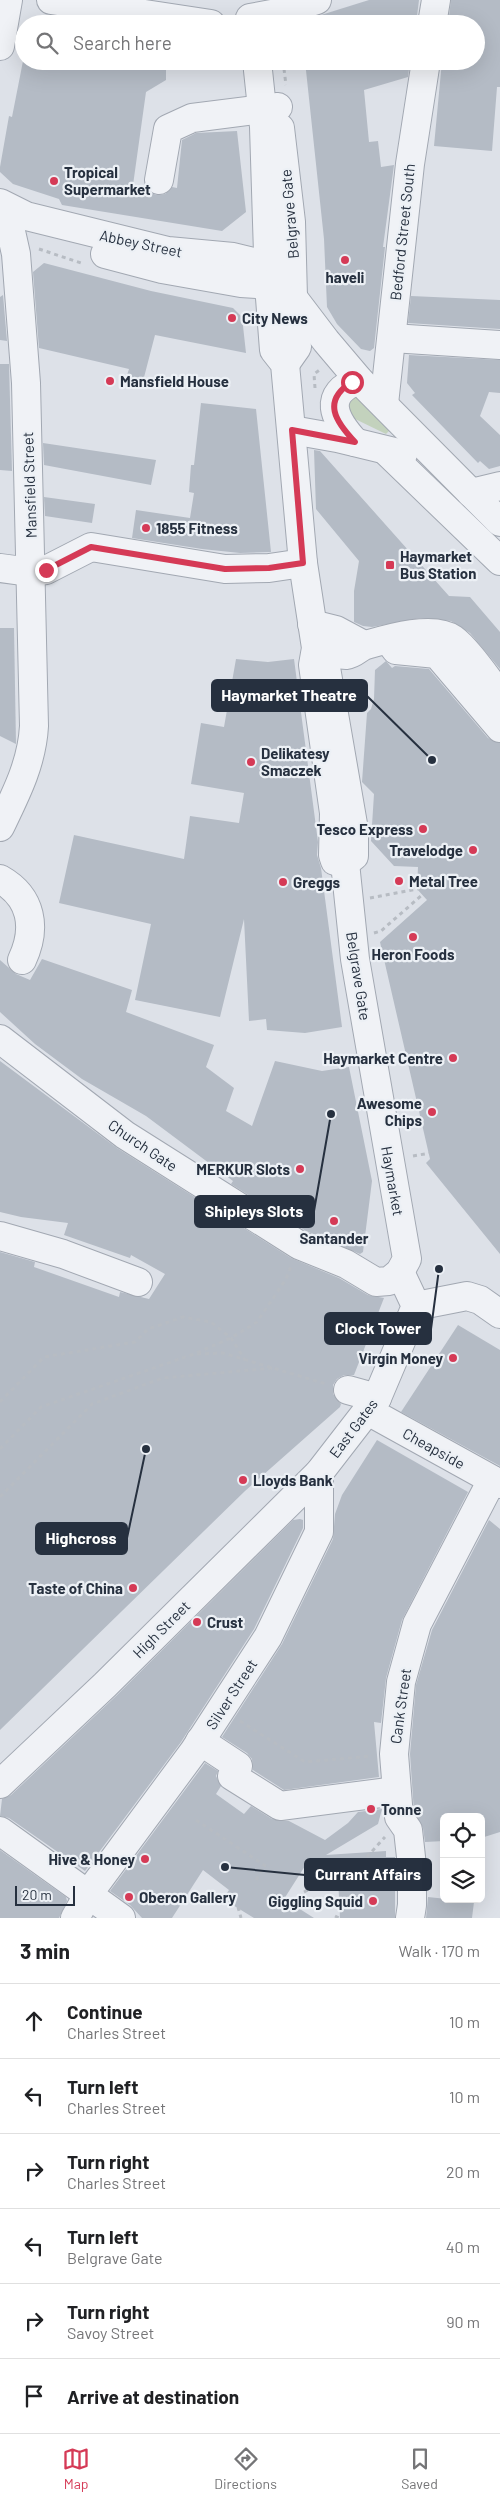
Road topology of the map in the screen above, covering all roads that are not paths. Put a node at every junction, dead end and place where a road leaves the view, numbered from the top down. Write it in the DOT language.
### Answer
graph roads {
  1 [pos="8,0"];
  2 [pos="51,0"];
  3 [pos="317,0"];
  4 [pos="436,0"];
  5 [pos="252,14"];
  6 [pos="151,15"];
  7 [pos="434,15"];
  8 [pos="0,46"];
  9 [pos="259,70"];
  10 [pos="271,70"];
  11 [pos="425,70"];
  12 [pos="270,108"];
  13 [pos="159,180"];
  14 [pos="11,220"];
  15 [pos="281,279"];
  16 [pos="392,338"];
  17 [pos="500,345"];
  18 [pos="359,380"];
  19 [pos="384,404"];
  20 [pos="292,430"];
  21 [pos="355,442"];
  22 [pos="386,451"];
  23 [pos="443,466"];
  24 [pos="500,486"];
  25 [pos="471,492"];
  26 [pos="500,522"];
  27 [pos="500,561"];
  28 [pos="303,563"];
  29 [pos="0,568"];
  30 [pos="30,572"];
  31 [pos="314,636"];
  32 [pos="385,640"];
  33 [pos="500,695"];
  34 [pos="500,728"];
  35 [pos="0,827"];
  36 [pos="0,878"];
  37 [pos="22,960"];
  38 [pos="0,1039"];
  39 [pos="377,1089"];
  40 [pos="0,1236"];
  41 [pos="400,1272"];
  42 [pos="138,1282"];
  43 [pos="416,1306"];
  44 [pos="500,1314"];
  45 [pos="348,1390"];
  46 [pos="372,1405"];
  47 [pos="318,1473"];
  48 [pos="496,1482"];
  49 [pos="200,1742"];
  50 [pos="0,1784"];
  51 [pos="397,1804"];
  52 [pos="0,1831"];
  53 [pos="89,1893"];
  54 [pos="75,1918"];
  55 [pos="121,1918"];
  56 [pos="410,1918"];
  1 -- 8 [label="street"];
  2 -- 6 [label="street"];
  3 -- 5 [label="street"];
  4 -- 7 [label="street"];
  9 -- 12 [label="street, Belgrave Gate"];
  10 -- 12 [label="street, Belgrave Gate"];
  11 -- 16 [label="street, Bedford Street South"];
  12 -- 13 [label="street"];
  12 -- 15 [label="street, Belgrave Gate"];
  14 -- 15 [label="street, Abbey Street"];
  14 -- 30 [label="street, Mansfield Street"];
  15 -- 18 [label="street"];
  15 -- 20 [label="street, Belgrave Gate"];
  16 -- 17 [label="street"];
  16 -- 19 [label="street, Bedford Street South"];
  18 -- 19 [label="street"];
  18 -- 21 [label="street"];
  19 -- 23 [label="street"];
  20 -- 21 [label="street"];
  20 -- 28 [label="street, Belgrave Gate"];
  21 -- 22 [label="street"];
  22 -- 23 [label="street"];
  22 -- 27 [label="street"];
  23 -- 25 [label="street"];
  24 -- 25 [label="street"];
  25 -- 26 [label="street"];
  28 -- 30 [label="street"];
  28 -- 31 [label="street, Belgrave Gate"];
  29 -- 30 [label="street"];
  30 -- 35 [label="street, Mansfield Street"];
  31 -- 32 [label="street"];
  31 -- 39 [label="street, Belgrave Gate"];
  32 -- 33 [label="street"];
  32 -- 34 [label="street"];
  36 -- 37 [label="street"];
  38 -- 41 [label="street, Church Gate"];
  39 -- 41 [label="street, Haymarket"];
  40 -- 42 [label="street"];
  41 -- 43 [label="street"];
  43 -- 44 [label="street"];
  43 -- 46 [label="street, East Gates"];
  45 -- 46 [label="street, Cheapside"];
  46 -- 47 [label="street, East Gates"];
  46 -- 48 [label="street, Cheapside"];
  47 -- 49 [label="street, Silver Street"];
  47 -- 50 [label="street, High Street"];
  48 -- 51 [label="street, Cank Street"];
  49 -- 51 [label="street"];
  49 -- 53 [label="street, Silver Street"];
  51 -- 56 [label="street, Cank Street"];
  52 -- 53 [label="street"];
  53 -- 54 [label="street, Silver Street"];
  53 -- 55 [label="street"];
}
